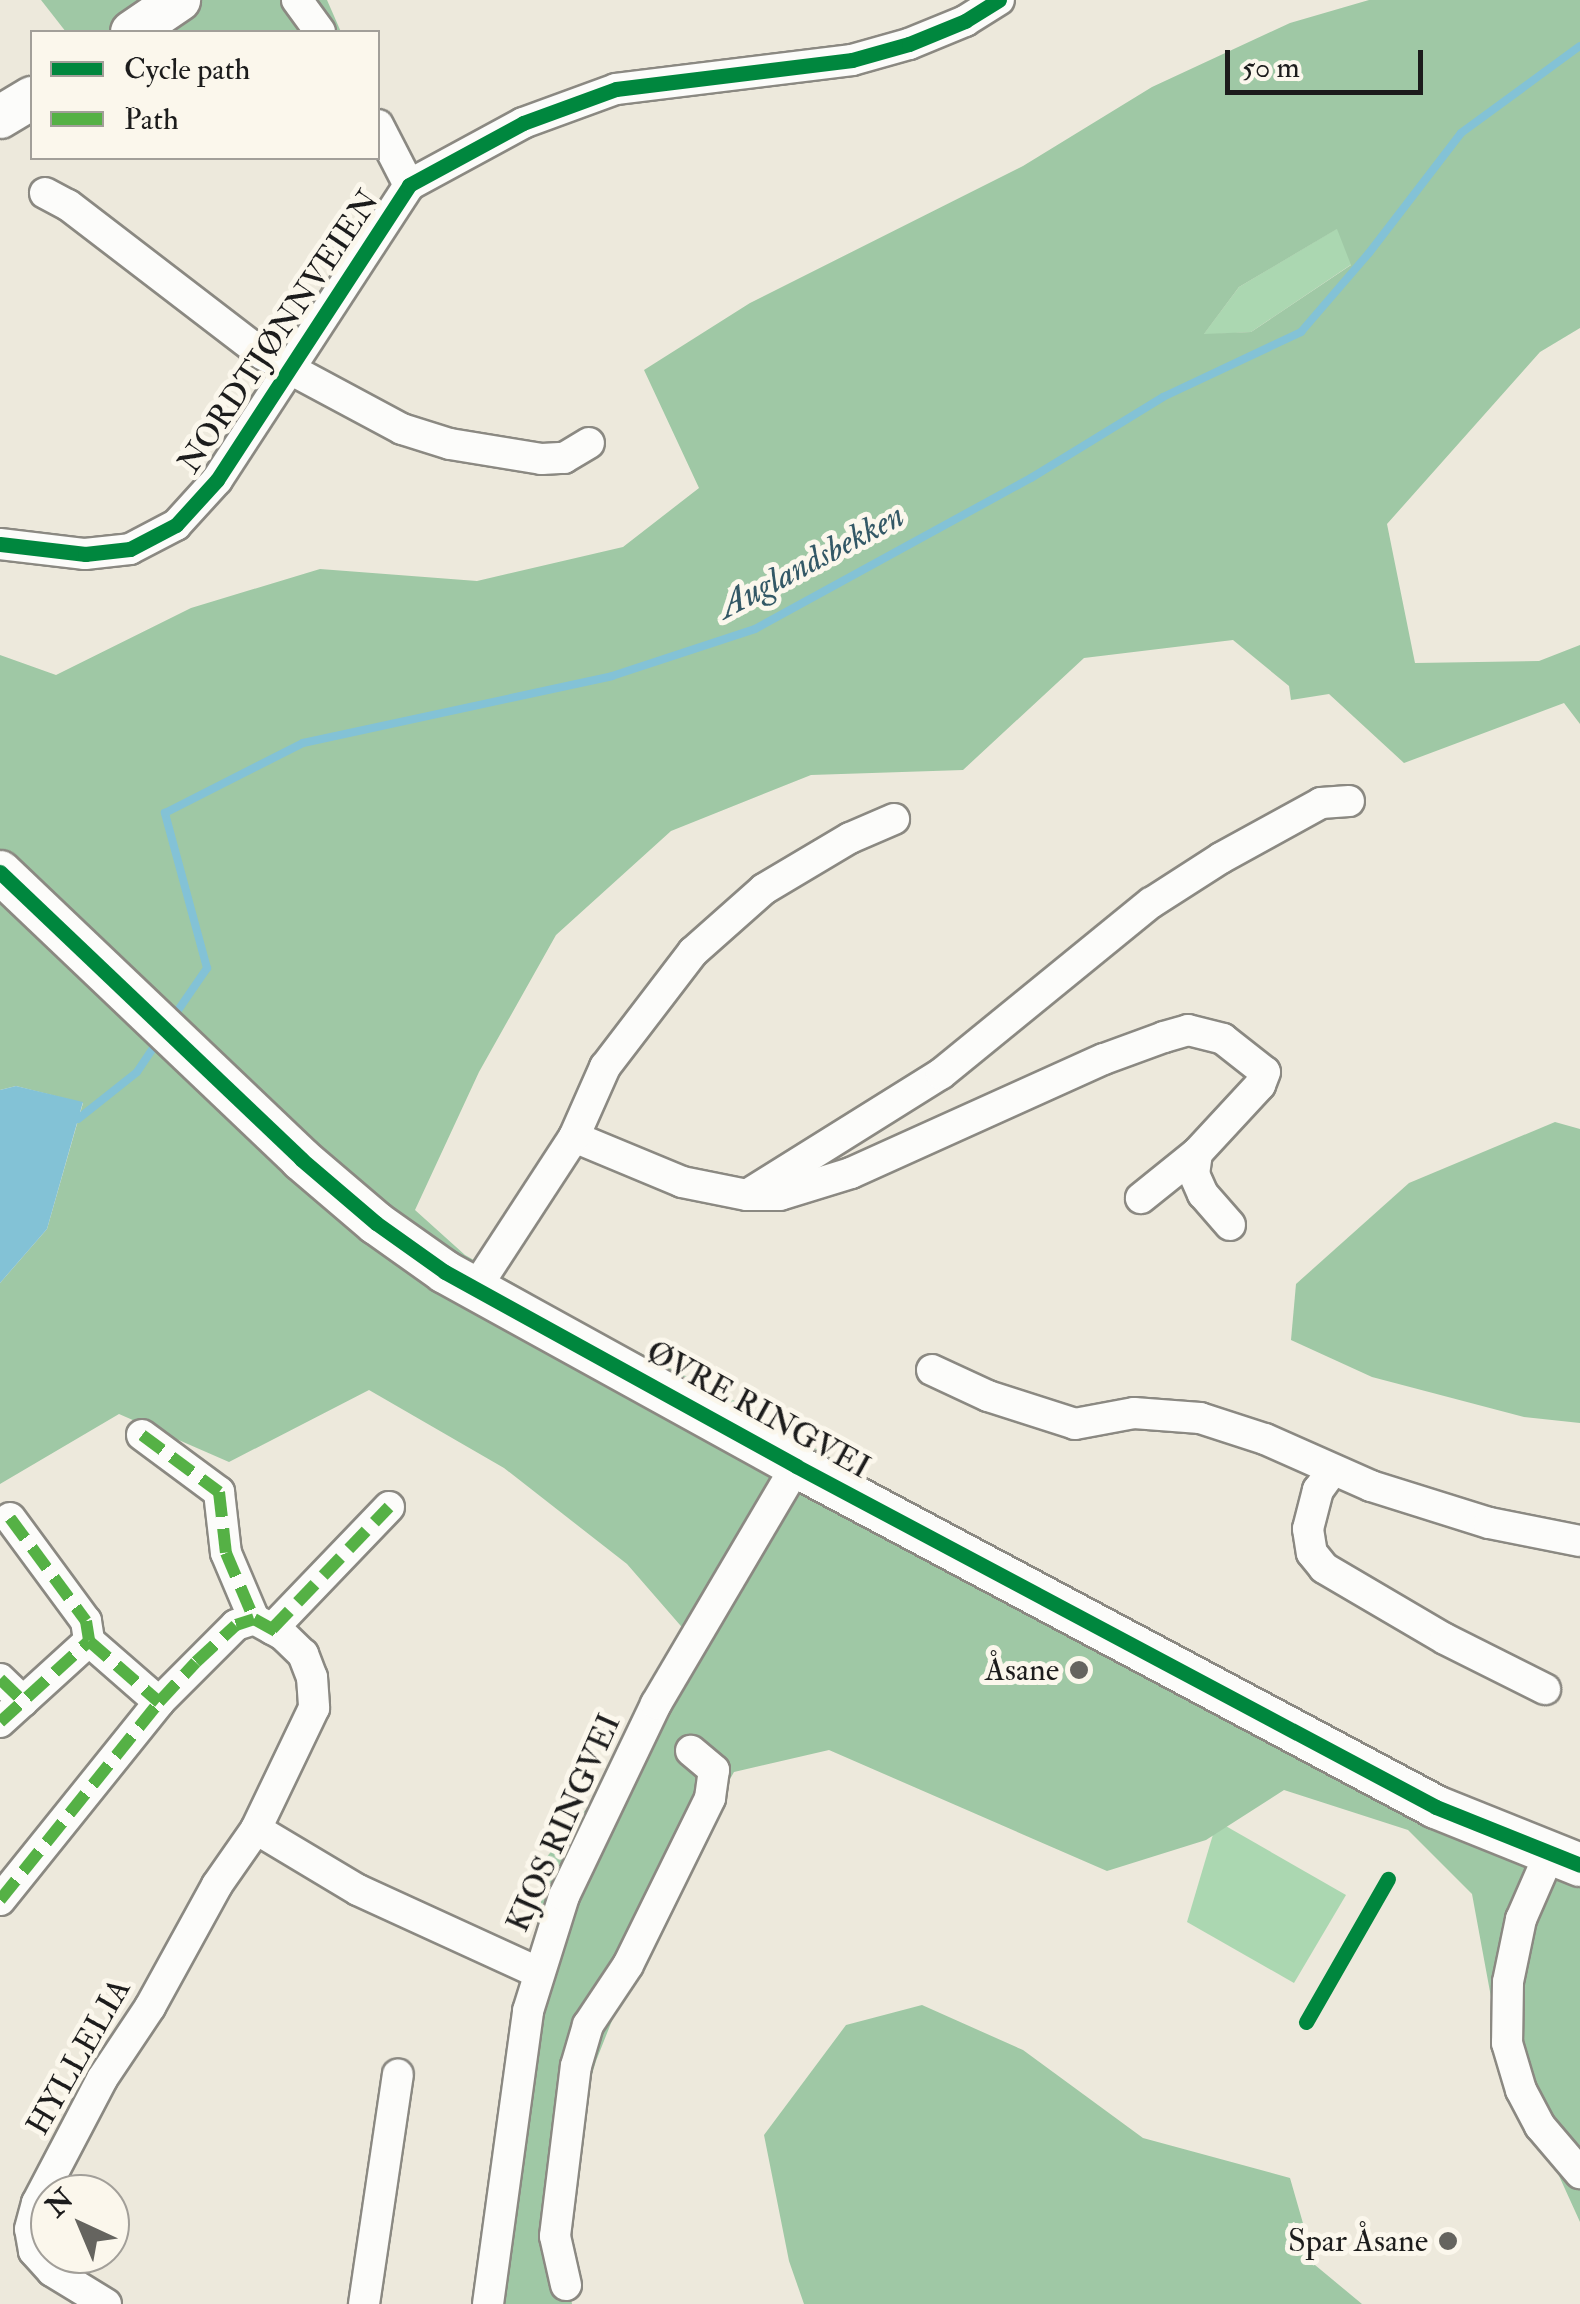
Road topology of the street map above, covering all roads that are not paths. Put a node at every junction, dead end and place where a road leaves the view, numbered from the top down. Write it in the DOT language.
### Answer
graph roads {
  1 [pos="179,0"];
  2 [pos="999,0"];
  3 [pos="302,1"];
  4 [pos="135,30"];
  5 [pos="319,30"];
  6 [pos="30,99"];
  7 [pos="0,117"];
  8 [pos="380,129"];
  9 [pos="409,185"];
  10 [pos="45,193"];
  11 [pos="286,369"];
  12 [pos="590,443"];
  13 [pos="0,544"];
  14 [pos="1349,801"];
  15 [pos="894,819"];
  16 [pos="0,872"];
  17 [pos="574,1137"];
  18 [pos="1197,1153"];
  19 [pos="746,1195"];
  20 [pos="1141,1198"];
  21 [pos="1230,1224"];
  22 [pos="476,1289"];
  23 [pos="932,1370"];
  24 [pos="142,1435"];
  25 [pos="796,1466"];
  26 [pos="1332,1470"];
  27 [pos="388,1508"];
  28 [pos="10,1518"];
  29 [pos="1580,1541"];
  30 [pos="263,1624"];
  31 [pos="89,1641"];
  32 [pos="0,1679"];
  33 [pos="1545,1689"];
  34 [pos="23,1701"];
  35 [pos="158,1702"];
  36 [pos="0,1722"];
  37 [pos="690,1751"];
  38 [pos="256,1829"];
  39 [pos="1564,1860"];
  40 [pos="1,1895"];
  41 [pos="537,1972"];
  42 [pos="398,2075"];
  43 [pos="1580,2172"];
  44 [pos="566,2285"];
  45 [pos="106,2304"];
  46 [pos="364,2304"];
  47 [pos="488,2304"];
  1 -- 4 [label="street"];
  2 -- 9 [label="street, NORDTJØNNVEIEN"];
  3 -- 5 [label="street"];
  6 -- 7 [label="street"];
  8 -- 9 [label="street"];
  9 -- 11 [label="street, NORDTJØNNVEIEN"];
  10 -- 11 [label="street, NORDTJØNNVEIEN"];
  11 -- 12 [label="street, NORDTJØNNVEIEN"];
  11 -- 13 [label="street, NORDTJØNNVEIEN"];
  14 -- 19 [label="street"];
  15 -- 17 [label="street"];
  16 -- 22 [label="street, ØVRE RINGVEI"];
  17 -- 19 [label="street"];
  17 -- 22 [label="street"];
  18 -- 19 [label="street"];
  18 -- 20 [label="street"];
  18 -- 21 [label="street"];
  22 -- 25 [label="street, ØVRE RINGVEI"];
  23 -- 26 [label="street"];
  24 -- 30 [label="street, HYLLELIA"];
  25 -- 39 [label="street, ØVRE RINGVEI"];
  25 -- 41 [label="street, KJOS RINGVEI"];
  26 -- 29 [label="street"];
  26 -- 33 [label="street"];
  27 -- 30 [label="street"];
  28 -- 31 [label="street"];
  30 -- 35 [label="street"];
  30 -- 38 [label="street, HYLLELIA"];
  31 -- 34 [label="street"];
  31 -- 35 [label="street"];
  32 -- 34 [label="street"];
  34 -- 36 [label="street"];
  35 -- 40 [label="street"];
  37 -- 44 [label="street"];
  38 -- 41 [label="street"];
  38 -- 45 [label="street, HYLLELIA"];
  39 -- 43 [label="street"];
  41 -- 47 [label="street, KJOS RINGVEI"];
  42 -- 46 [label="street"];
}
